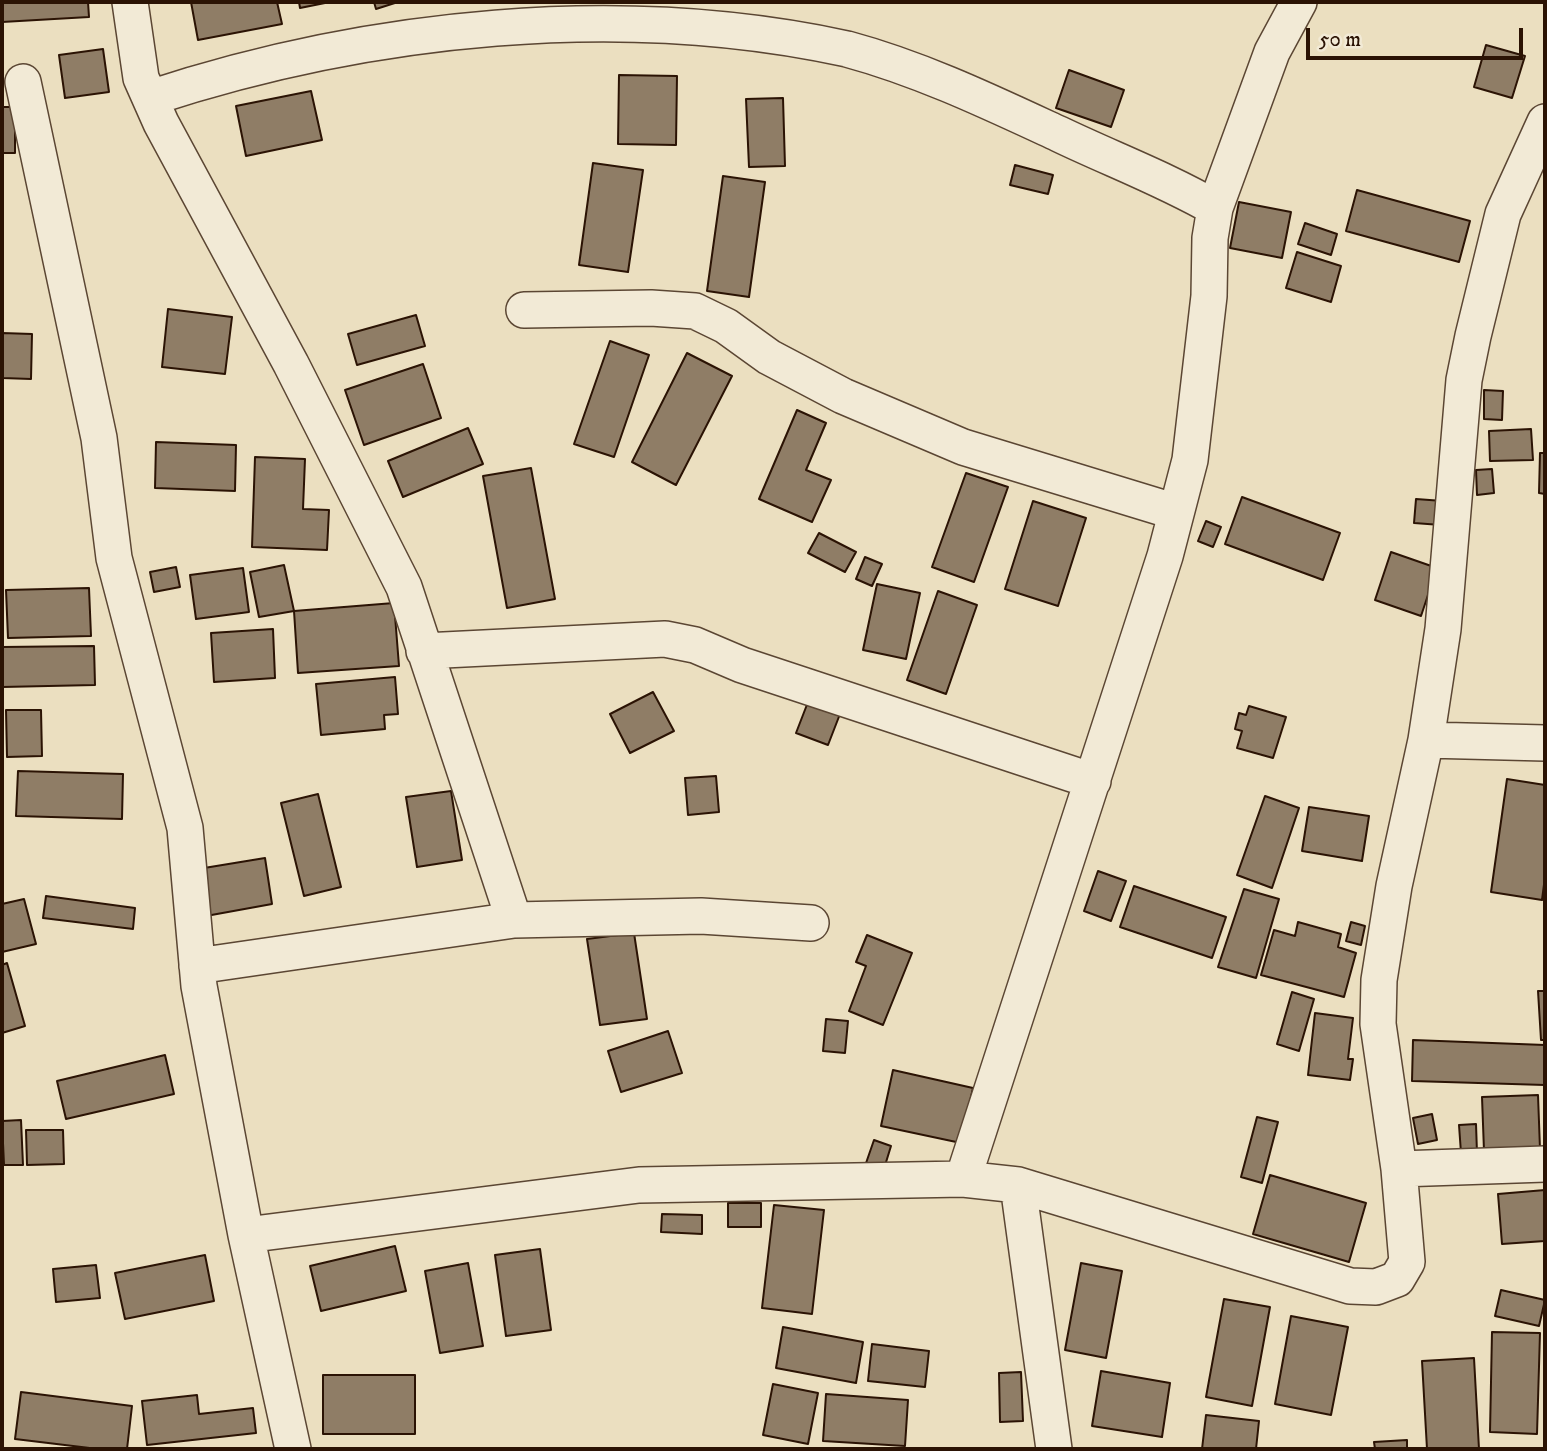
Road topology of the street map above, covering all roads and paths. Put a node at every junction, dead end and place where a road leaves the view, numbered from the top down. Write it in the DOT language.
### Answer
graph roads {
  1 [pos="130,2"];
  2 [pos="1299,2"];
  3 [pos="23,82"];
  4 [pos="150,99"];
  5 [pos="1545,122"];
  6 [pos="1215,208"];
  7 [pos="524,310"];
  8 [pos="1177,512"];
  9 [pos="424,651"];
  10 [pos="1426,740"];
  11 [pos="1545,743"];
  12 [pos="1093,781"];
  13 [pos="514,920"];
  14 [pos="811,923"];
  15 [pos="197,966"];
  16 [pos="1545,1164"];
  17 [pos="1399,1170"];
  18 [pos="963,1179"];
  19 [pos="1017,1185"];
  20 [pos="246,1235"];
  21 [pos="293,1449"];
  22 [pos="1054,1449"];
  1 -- 4 [label="street"];
  2 -- 6 [label="street"];
  3 -- 15 [label="street"];
  4 -- 6 [label="street"];
  4 -- 9 [label="street"];
  5 -- 10 [label="street"];
  6 -- 8 [label="street"];
  7 -- 8 [label="street"];
  8 -- 12 [label="street"];
  9 -- 12 [label="street"];
  9 -- 13 [label="street"];
  10 -- 11 [label="street"];
  10 -- 17 [label="street"];
  12 -- 18 [label="street"];
  13 -- 14 [label="street"];
  13 -- 15 [label="street"];
  15 -- 20 [label="street"];
  16 -- 17 [label="street"];
  17 -- 19 [label="street"];
  18 -- 19 [label="street"];
  18 -- 20 [label="street"];
  19 -- 22 [label="street"];
  20 -- 21 [label="street"];
}
